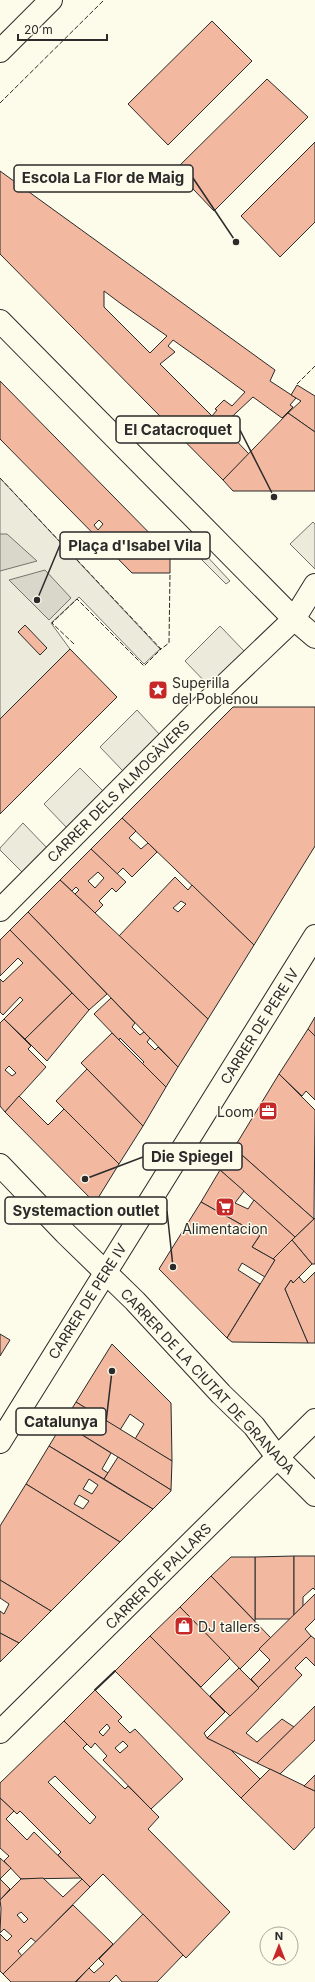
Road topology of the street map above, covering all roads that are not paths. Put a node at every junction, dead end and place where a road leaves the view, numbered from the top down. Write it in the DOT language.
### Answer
graph roads {
  1 [pos="51,0"];
  2 [pos="0,51"];
  3 [pos="0,321"];
  4 [pos="315,585"];
  5 [pos="294,619"];
  6 [pos="315,637"];
  7 [pos="0,910"];
  8 [pos="315,936"];
  9 [pos="0,1165"];
  10 [pos="106,1271"];
  11 [pos="315,1420"];
  12 [pos="0,1442"];
  13 [pos="278,1458"];
  14 [pos="315,1495"];
  15 [pos="0,1732"];
  1 -- 2 [label="street"];
  3 -- 5 [label="street"];
  4 -- 5 [label="street"];
  5 -- 6 [label="street"];
  5 -- 7 [label="street, CARRER DELS ALMOGÀVERS"];
  8 -- 10 [label="street, CARRER DE PERE IV"];
  9 -- 10 [label="street, CARRER DE LA CIUTAT DE GRANADA"];
  10 -- 12 [label="street, CARRER DE PERE IV"];
  10 -- 13 [label="street, CARRER DE LA CIUTAT DE GRANADA"];
  11 -- 13 [label="street, CARRER DE PALLARS"];
  13 -- 14 [label="street, CARRER DE LA CIUTAT DE GRANADA"];
  13 -- 15 [label="street, CARRER DE PALLARS"];
}
